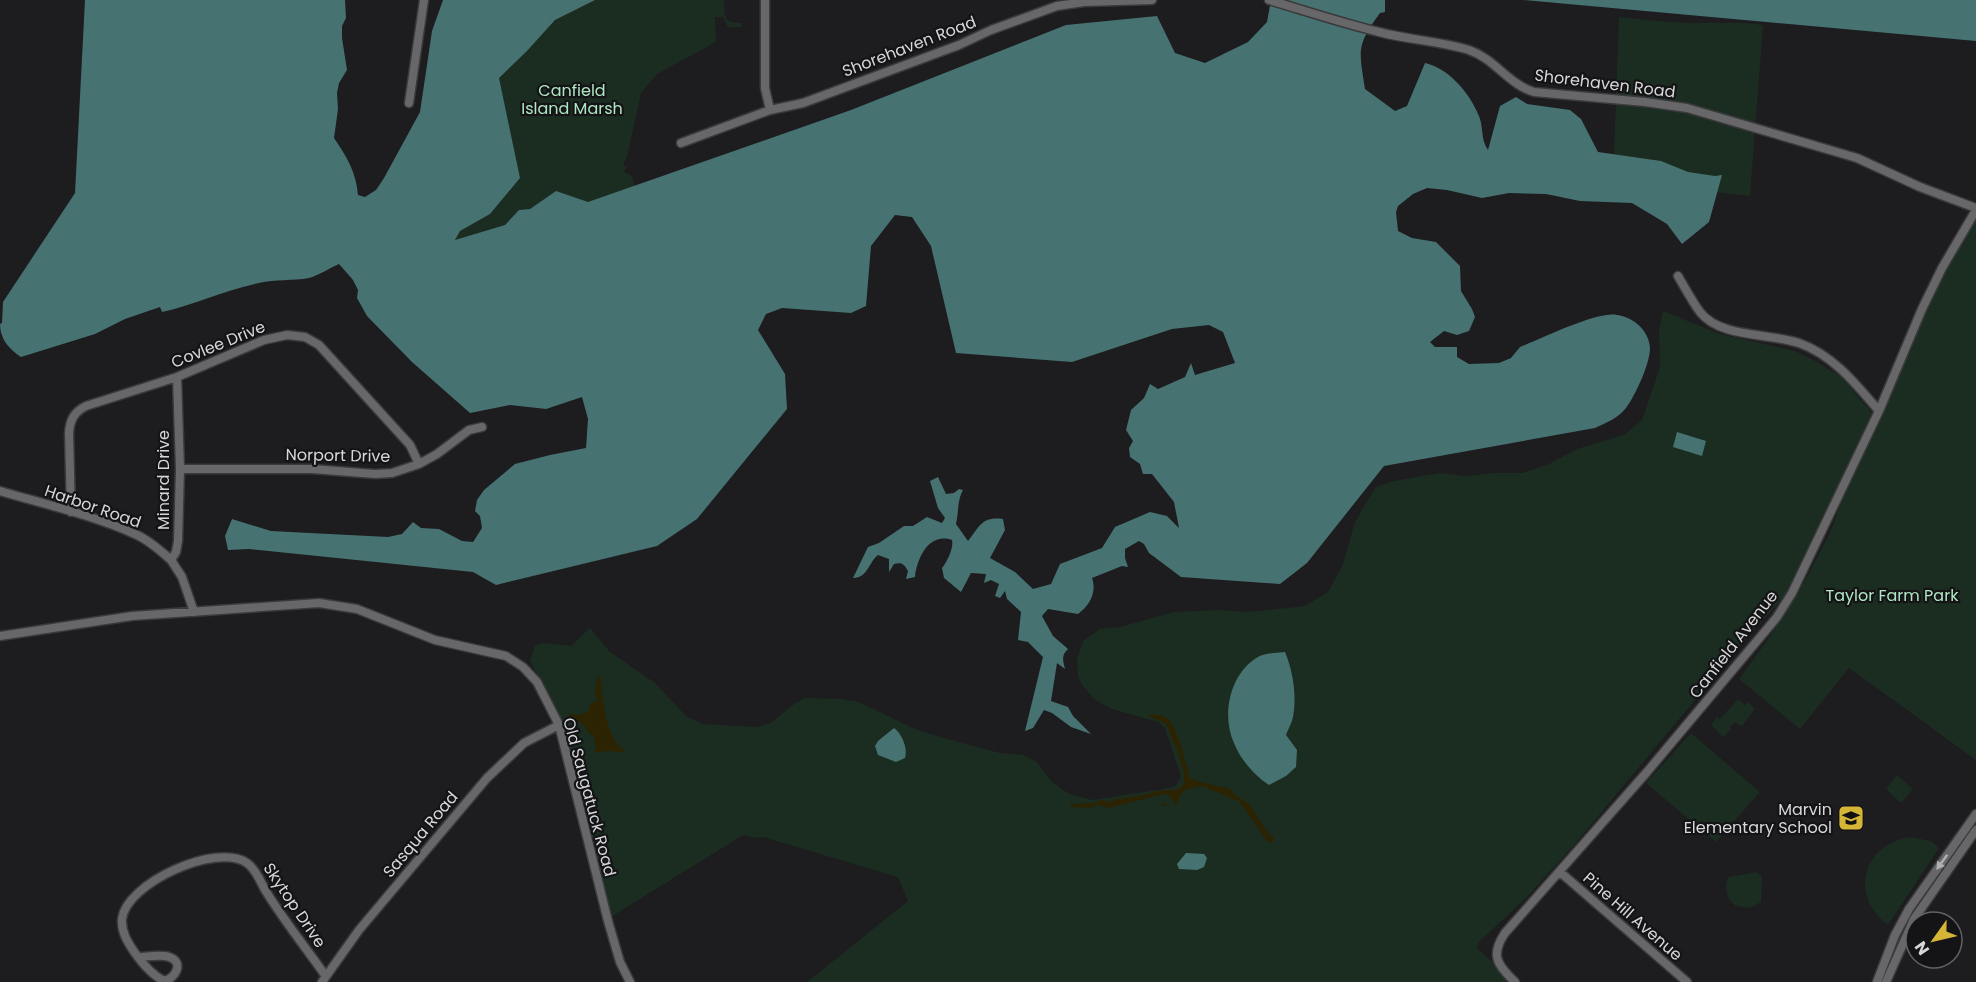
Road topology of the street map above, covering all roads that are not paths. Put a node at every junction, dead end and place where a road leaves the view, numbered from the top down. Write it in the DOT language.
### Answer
graph roads {
  1 [pos="424,0"];
  2 [pos="765,0"];
  3 [pos="1152,0"];
  4 [pos="1269,0"];
  5 [pos="409,103"];
  6 [pos="770,110"];
  7 [pos="681,143"];
  8 [pos="1976,209"];
  9 [pos="1678,276"];
  10 [pos="177,377"];
  11 [pos="1879,411"];
  12 [pos="482,427"];
  13 [pos="419,464"];
  14 [pos="180,470"];
  15 [pos="0,491"];
  16 [pos="71,512"];
  17 [pos="171,560"];
  18 [pos="194,612"];
  19 [pos="0,636"];
  20 [pos="559,725"];
  21 [pos="1976,814"];
  22 [pos="1976,830"];
  23 [pos="1560,872"];
  24 [pos="1899,937"];
  25 [pos="138,957"];
  26 [pos="323,979"];
  27 [pos="630,982"];
  28 [pos="1515,982"];
  29 [pos="1687,982"];
  30 [pos="1876,982"];
  31 [pos="1886,982"];
  1 -- 5 [label="street"];
  2 -- 6 [label="street"];
  3 -- 6 [label="street, Shorehaven Road"];
  4 -- 8 [label="street, Shorehaven Road"];
  6 -- 7 [label="street, Shorehaven Road"];
  8 -- 11 [label="street, Canfield Avenue"];
  9 -- 11 [label="street"];
  10 -- 13 [label="street, Covlee Drive"];
  10 -- 14 [label="street, Minard Drive"];
  10 -- 16 [label="street, Covlee Drive"];
  11 -- 23 [label="street, Canfield Avenue"];
  12 -- 13 [label="street, Norport Drive"];
  13 -- 14 [label="street, Norport Drive"];
  14 -- 17 [label="street, Minard Drive"];
  15 -- 16 [label="street, Harbor Road"];
  16 -- 17 [label="street, Harbor Road"];
  17 -- 18 [label="street"];
  18 -- 19 [label="street, Old Saugatuck Road"];
  18 -- 20 [label="street, Old Saugatuck Road"];
  20 -- 26 [label="street, Sasqua Road"];
  20 -- 27 [label="street, Old Saugatuck Road"];
  21 -- 24 [label="street, one-way"];
  22 -- 24 [label="street"];
  23 -- 28 [label="street, Canfield Avenue"];
  23 -- 29 [label="street, Pine Hill Avenue"];
  24 -- 30 [label="street"];
  24 -- 31 [label="street"];
  25 -- 26 [label="street, Skytop Drive"];
}
